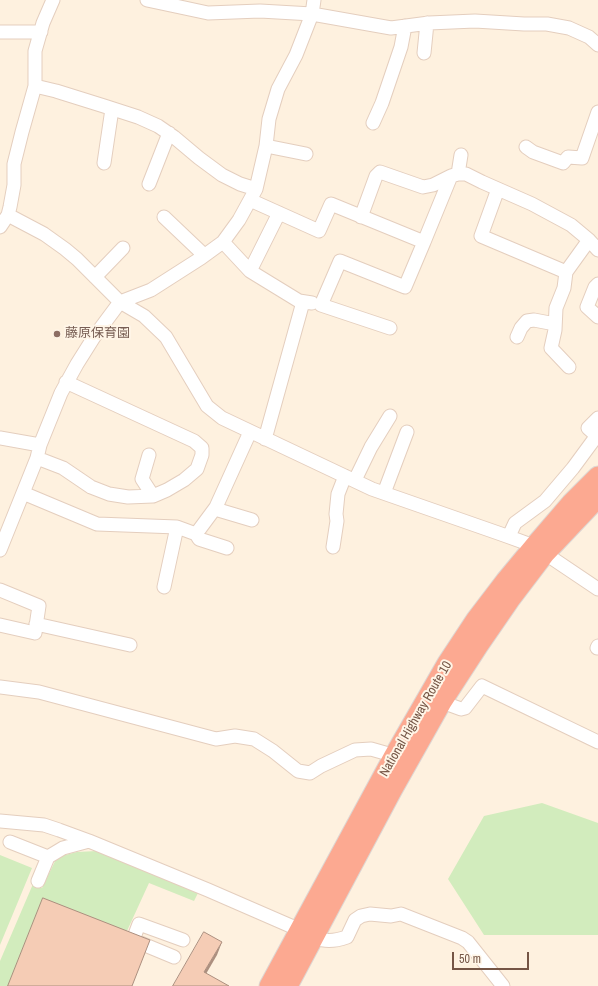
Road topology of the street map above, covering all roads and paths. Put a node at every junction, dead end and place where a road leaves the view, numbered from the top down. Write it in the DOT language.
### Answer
graph roads {
  1 [pos="54,0"];
  2 [pos="147,0"];
  3 [pos="314,0"];
  4 [pos="312,14"];
  5 [pos="427,23"];
  6 [pos="405,26"];
  7 [pos="0,32"];
  8 [pos="41,32"];
  9 [pos="598,45"];
  10 [pos="424,54"];
  11 [pos="35,86"];
  12 [pos="112,109"];
  13 [pos="598,112"];
  14 [pos="373,123"];
  15 [pos="168,133"];
  16 [pos="266,146"];
  17 [pos="526,147"];
  18 [pos="306,154"];
  19 [pos="461,155"];
  20 [pos="104,163"];
  21 [pos="454,175"];
  22 [pos="149,184"];
  23 [pos="498,189"];
  24 [pos="253,194"];
  25 [pos="279,213"];
  26 [pos="8,215"];
  27 [pos="164,217"];
  28 [pos="361,217"];
  29 [pos="0,227"];
  30 [pos="589,240"];
  31 [pos="223,242"];
  32 [pos="424,242"];
  33 [pos="122,248"];
  34 [pos="598,250"];
  35 [pos="204,255"];
  36 [pos="250,271"];
  37 [pos="566,272"];
  38 [pos="94,277"];
  39 [pos="598,284"];
  40 [pos="120,302"];
  41 [pos="303,302"];
  42 [pos="321,305"];
  43 [pos="598,318"];
  44 [pos="556,324"];
  45 [pos="390,328"];
  46 [pos="517,337"];
  47 [pos="569,367"];
  48 [pos="66,382"];
  49 [pos="390,416"];
  50 [pos="598,418"];
  51 [pos="250,432"];
  52 [pos="407,432"];
  53 [pos="597,435"];
  54 [pos="0,438"];
  55 [pos="265,439"];
  56 [pos="38,452"];
  57 [pos="149,455"];
  58 [pos="598,476"];
  59 [pos="350,478"];
  60 [pos="23,493"];
  61 [pos="384,493"];
  62 [pos="154,496"];
  63 [pos="598,498"];
  64 [pos="215,509"];
  65 [pos="252,520"];
  66 [pos="177,527"];
  67 [pos="196,534"];
  68 [pos="509,536"];
  69 [pos="333,547"];
  70 [pos="227,548"];
  71 [pos="0,550"];
  72 [pos="539,550"];
  73 [pos="164,587"];
  74 [pos="598,589"];
  75 [pos="0,590"];
  76 [pos="36,624"];
  77 [pos="0,625"];
  78 [pos="130,645"];
  79 [pos="0,687"];
  80 [pos="442,702"];
  81 [pos="598,742"];
  82 [pos="393,757"];
  83 [pos="0,821"];
  84 [pos="89,841"];
  85 [pos="10,842"];
  86 [pos="48,857"];
  87 [pos="38,881"];
  88 [pos="307,934"];
  89 [pos="183,940"];
  90 [pos="174,957"];
  91 [pos="269,986"];
  92 [pos="288,986"];
  93 [pos="503,986"];
  1 -- 8 [label="street"];
  2 -- 4 [label="street"];
  3 -- 4 [label="street"];
  4 -- 6 [label="street"];
  4 -- 16 [label="street"];
  5 -- 6 [label="street"];
  5 -- 9 [label="street"];
  5 -- 10 [label="street"];
  6 -- 14 [label="street"];
  7 -- 8 [label="street"];
  8 -- 11 [label="street"];
  11 -- 12 [label="street"];
  11 -- 26 [label="street"];
  12 -- 15 [label="street"];
  12 -- 20 [label="street"];
  13 -- 17 [label="street"];
  15 -- 22 [label="street"];
  15 -- 24 [label="street"];
  16 -- 18 [label="street"];
  16 -- 24 [label="street"];
  19 -- 21 [label="street"];
  21 -- 23 [label="street"];
  21 -- 28 [label="street"];
  21 -- 32 [label="street"];
  23 -- 30 [label="street"];
  23 -- 37 [label="street"];
  24 -- 25 [label="street"];
  24 -- 31 [label="street"];
  25 -- 28 [label="street"];
  25 -- 36 [label="street"];
  26 -- 29 [label="street"];
  26 -- 38 [label="street"];
  27 -- 35 [label="street"];
  28 -- 32 [label="street"];
  30 -- 34 [label="street"];
  30 -- 37 [label="street"];
  31 -- 35 [label="street"];
  31 -- 36 [label="street"];
  32 -- 42 [label="street"];
  33 -- 38 [label="street"];
  35 -- 40 [label="street"];
  36 -- 41 [label="street"];
  37 -- 44 [label="street"];
  38 -- 40 [label="street"];
  39 -- 43 [label="street"];
  40 -- 48 [label="street"];
  40 -- 51 [label="street"];
  41 -- 42 [label="street"];
  41 -- 55 [label="street"];
  42 -- 45 [label="street"];
  44 -- 46 [label="street"];
  44 -- 47 [label="street"];
  48 -- 56 [label="street"];
  48 -- 62 [label="street"];
  49 -- 59 [label="street"];
  50 -- 53 [label="street"];
  51 -- 55 [label="street"];
  51 -- 64 [label="street"];
  52 -- 61 [label="street"];
  53 -- 68 [label="street"];
  54 -- 56 [label="street"];
  55 -- 59 [label="street"];
  56 -- 60 [label="street"];
  56 -- 62 [label="street"];
  57 -- 62 [label="street"];
  58 -- 72 [label="highway, National Highway Route 10"];
  59 -- 61 [label="street"];
  59 -- 69 [label="street"];
  60 -- 66 [label="street"];
  60 -- 71 [label="street"];
  61 -- 68 [label="street"];
  63 -- 72 [label="highway, National Highway Route 10"];
  64 -- 65 [label="street"];
  64 -- 67 [label="street"];
  66 -- 67 [label="street"];
  66 -- 73 [label="street"];
  67 -- 70 [label="street"];
  68 -- 72 [label="street"];
  72 -- 74 [label="street"];
  72 -- 80 [label="highway, National Highway Route 10"];
  72 -- 82 [label="highway, National Highway Route 10"];
  75 -- 76 [label="street"];
  76 -- 77 [label="street"];
  76 -- 78 [label="street"];
  79 -- 82 [label="street"];
  80 -- 81 [label="street"];
  80 -- 88 [label="highway, National Highway Route 10"];
  82 -- 88 [label="highway, National Highway Route 10"];
  83 -- 84 [label="street"];
  84 -- 86 [label="street"];
  84 -- 88 [label="street"];
  85 -- 86 [label="street"];
  86 -- 87 [label="street"];
  88 -- 91 [label="highway, National Highway Route 10"];
  88 -- 92 [label="highway, National Highway Route 10"];
  88 -- 93 [label="street"];
  89 -- 90 [label="street"];
}
